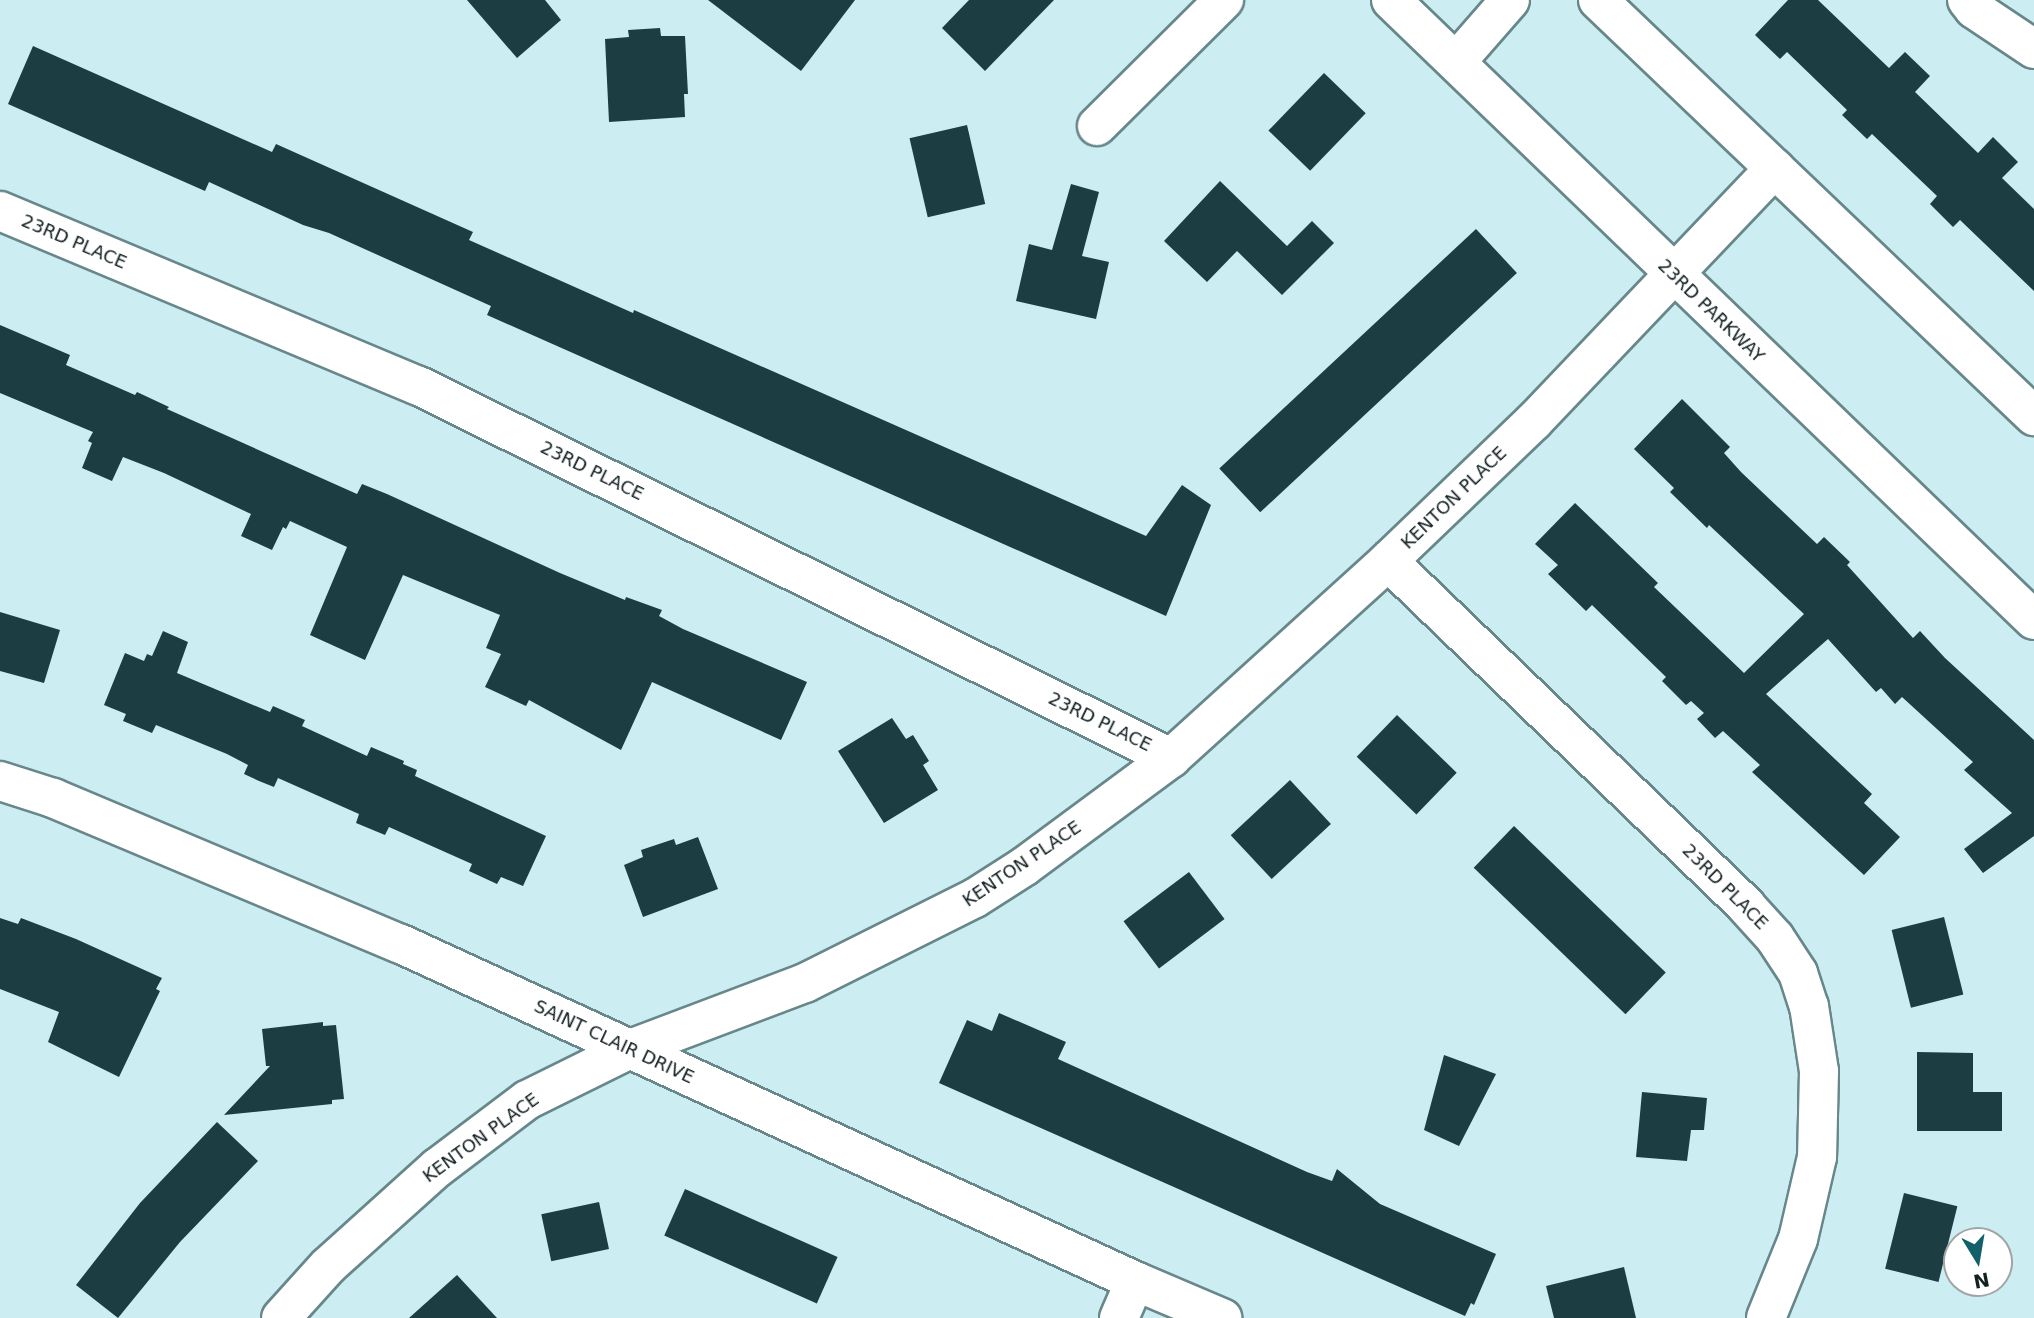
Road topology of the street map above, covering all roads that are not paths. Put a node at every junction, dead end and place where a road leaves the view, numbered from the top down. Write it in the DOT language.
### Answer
graph roads {
  1 [pos="1224,0"];
  2 [pos="1391,0"];
  3 [pos="1510,0"];
  4 [pos="1598,0"];
  5 [pos="1967,0"];
  6 [pos="2034,49"];
  7 [pos="1456,62"];
  8 [pos="1097,126"];
  9 [pos="1775,168"];
  10 [pos="0,211"];
  11 [pos="1673,275"];
  12 [pos="2034,416"];
  13 [pos="1388,561"];
  14 [pos="2033,617"];
  15 [pos="1171,758"];
  16 [pos="0,780"];
  17 [pos="630,1049"];
  18 [pos="1135,1281"];
  19 [pos="281,1318"];
  20 [pos="1119,1318"];
  21 [pos="1222,1318"];
  22 [pos="1766,1318"];
  1 -- 8 [label="street"];
  2 -- 7 [label="street, 23RD PARKWAY"];
  3 -- 7 [label="street"];
  4 -- 9 [label="street"];
  5 -- 6 [label="street"];
  7 -- 11 [label="street, 23RD PARKWAY"];
  9 -- 11 [label="street, KENTON PLACE"];
  9 -- 12 [label="street"];
  10 -- 15 [label="street, 23RD PLACE"];
  11 -- 13 [label="street, KENTON PLACE"];
  11 -- 14 [label="street, 23RD PARKWAY"];
  13 -- 15 [label="street, KENTON PLACE"];
  13 -- 22 [label="street, 23RD PLACE"];
  15 -- 17 [label="street, KENTON PLACE"];
  16 -- 17 [label="street, SAINT CLAIR DRIVE"];
  17 -- 18 [label="street, SAINT CLAIR DRIVE"];
  17 -- 19 [label="street, KENTON PLACE"];
  18 -- 20 [label="street"];
  18 -- 21 [label="street, SAINT CLAIR DRIVE"];
}
